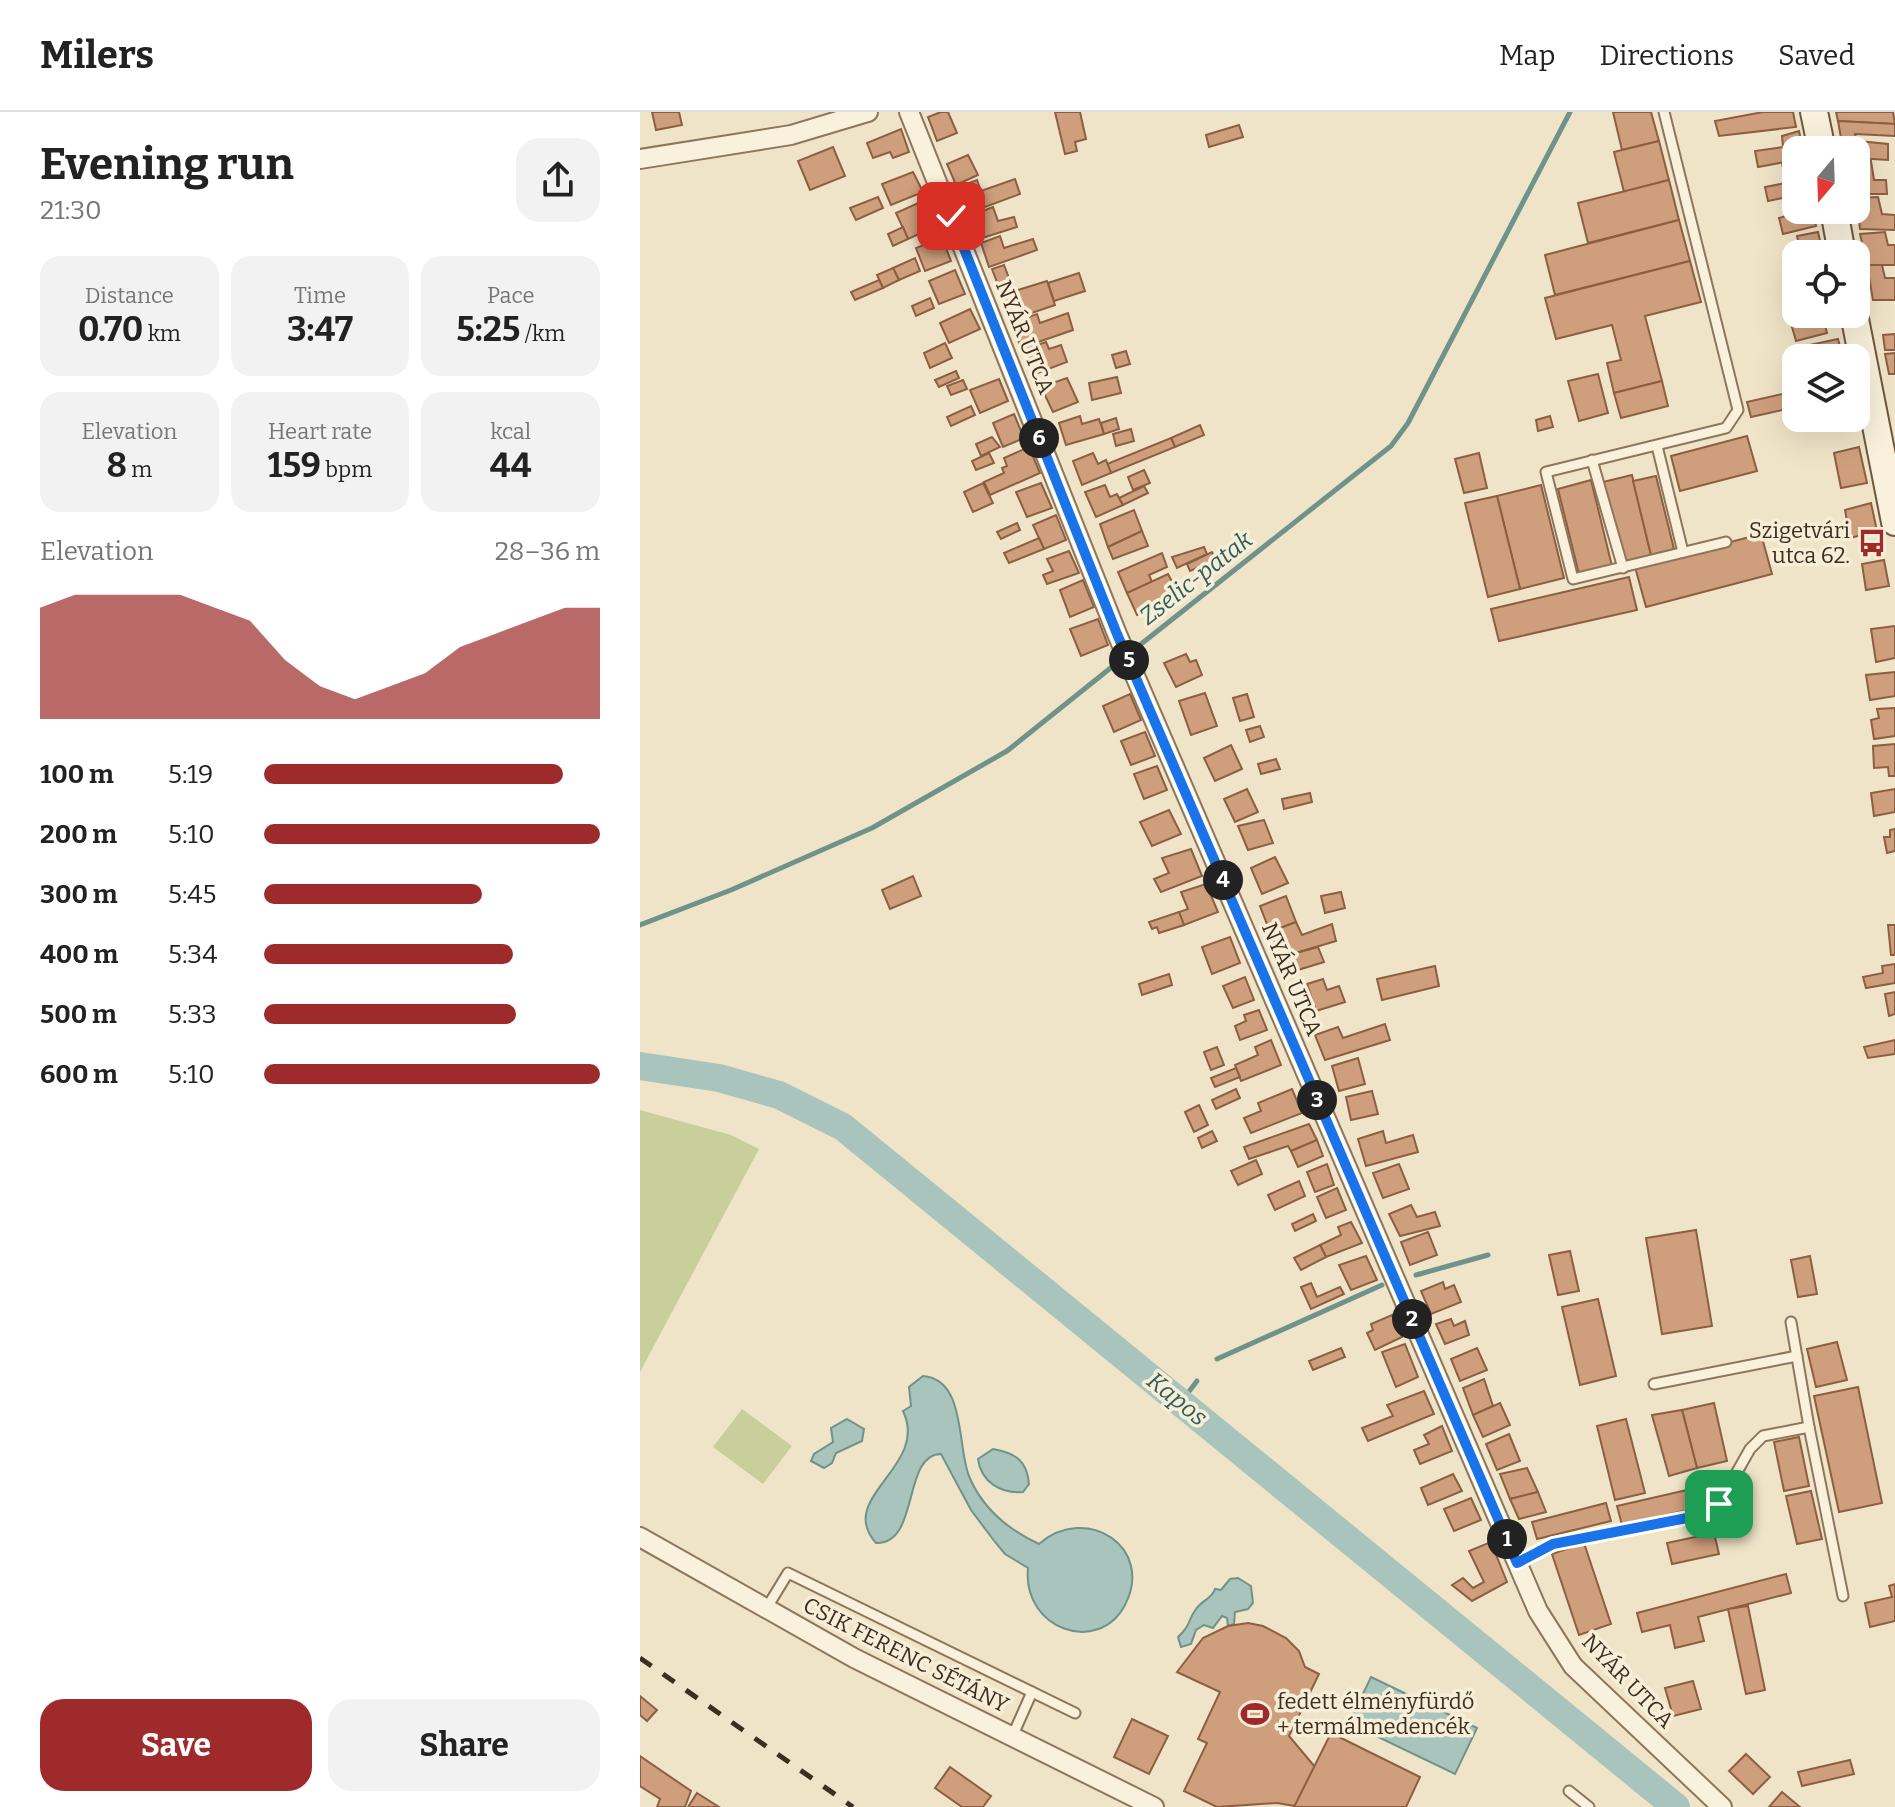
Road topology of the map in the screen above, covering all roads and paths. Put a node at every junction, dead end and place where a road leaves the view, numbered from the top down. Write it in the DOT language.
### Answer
graph roads {
  1 [pos="868,112"];
  2 [pos="909,112"];
  3 [pos="1664,112"];
  4 [pos="1814,112"];
  5 [pos="1819,136"];
  6 [pos="640,159"];
  7 [pos="1857,328"];
  8 [pos="1657,446"];
  9 [pos="1592,460"];
  10 [pos="1895,522"];
  11 [pos="1726,542"];
  12 [pos="1683,552"];
  13 [pos="1623,568"];
  14 [pos="1791,1322"];
  15 [pos="1797,1356"];
  16 [pos="1654,1384"];
  17 [pos="1809,1427"];
  18 [pos="640,1537"];
  19 [pos="1517,1563"];
  20 [pos="1843,1596"];
  21 [pos="766,1609"];
  22 [pos="1032,1692"];
  23 [pos="1075,1713"];
  24 [pos="1012,1737"];
  25 [pos="1569,1791"];
  26 [pos="1154,1807"];
  27 [pos="1589,1807"];
  28 [pos="1722,1807"];
  1 -- 6 [label="street"];
  2 -- 19 [label="street, NYÁR UTCA"];
  3 -- 8 [label="lane"];
  4 -- 5 [label="street"];
  7 -- 10 [label="street"];
  8 -- 9 [label="lane"];
  8 -- 12 [label="lane"];
  9 -- 13 [label="lane"];
  9 -- 13 [label="lane"];
  11 -- 12 [label="lane"];
  12 -- 13 [label="lane"];
  14 -- 15 [label="lane"];
  15 -- 16 [label="lane"];
  15 -- 17 [label="lane"];
  17 -- 19 [label="lane"];
  17 -- 20 [label="lane"];
  18 -- 21 [label="street, CSIK FERENC SÉTÁNY"];
  19 -- 28 [label="street, NYÁR UTCA"];
  21 -- 22 [label="lane"];
  21 -- 24 [label="street, CSIK FERENC SÉTÁNY"];
  22 -- 23 [label="lane"];
  22 -- 24 [label="lane"];
  24 -- 26 [label="street, CSIK FERENC SÉTÁNY"];
  25 -- 27 [label="lane"];
}
